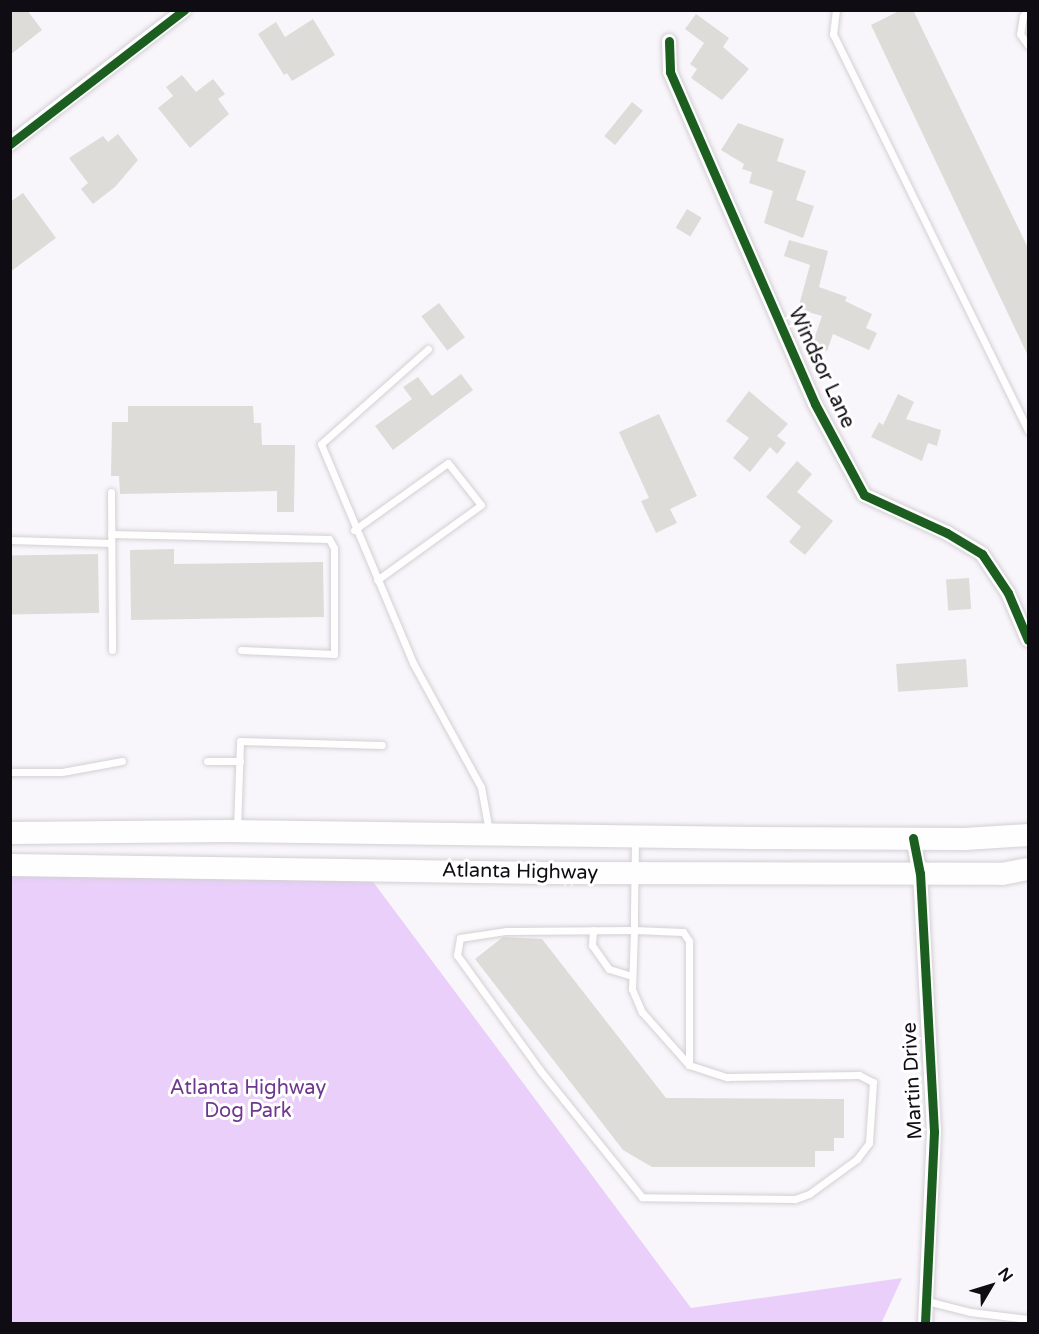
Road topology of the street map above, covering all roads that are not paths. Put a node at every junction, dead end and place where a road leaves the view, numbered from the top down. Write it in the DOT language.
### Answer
graph roads {
  1 [pos="184,10"];
  2 [pos="836,10"];
  3 [pos="1028,10"];
  4 [pos="669,41"];
  5 [pos="1029,45"];
  6 [pos="10,144"];
  7 [pos="428,349"];
  8 [pos="1029,431"];
  9 [pos="111,492"];
  10 [pos="354,530"];
  11 [pos="111,534"];
  12 [pos="10,540"];
  13 [pos="111,543"];
  14 [pos="377,580"];
  15 [pos="1029,640"];
  16 [pos="112,650"];
  17 [pos="241,650"];
  18 [pos="382,745"];
  19 [pos="122,761"];
  20 [pos="207,761"];
  21 [pos="240,761"];
  22 [pos="10,772"];
  23 [pos="237,831"];
  24 [pos="10,832"];
  25 [pos="1029,835"];
  26 [pos="489,836"];
  27 [pos="635,838"];
  28 [pos="913,838"];
  29 [pos="10,865"];
  30 [pos="1029,869"];
  31 [pos="635,873"];
  32 [pos="920,873"];
  33 [pos="593,930"];
  34 [pos="634,930"];
  35 [pos="632,976"];
  36 [pos="689,1065"];
  37 [pos="927,1301"];
  38 [pos="1029,1319"];
  39 [pos="925,1323"];
  1 -- 6 [label="street"];
  2 -- 8 [label="lane"];
  3 -- 5 [label="lane"];
  4 -- 15 [label="street, Windsor Lane"];
  7 -- 10 [label="lane"];
  9 -- 11 [label="lane"];
  10 -- 14 [label="lane"];
  10 -- 14 [label="lane"];
  11 -- 13 [label="lane"];
  11 -- 17 [label="lane"];
  12 -- 13 [label="lane"];
  13 -- 16 [label="lane"];
  14 -- 26 [label="lane"];
  18 -- 21 [label="lane"];
  19 -- 22 [label="lane"];
  20 -- 21 [label="lane"];
  21 -- 23 [label="lane"];
  23 -- 24 [label="main road, Atlanta Highway"];
  23 -- 26 [label="main road, Atlanta Highway"];
  25 -- 28 [label="main road, Atlanta Highway"];
  26 -- 27 [label="main road, Atlanta Highway"];
  27 -- 28 [label="main road, Atlanta Highway"];
  27 -- 31 [label="lane"];
  28 -- 32 [label="street, Martin Drive"];
  29 -- 31 [label="main road, Atlanta Highway"];
  30 -- 32 [label="main road, Atlanta Highway"];
  31 -- 32 [label="main road, Atlanta Highway"];
  31 -- 34 [label="lane"];
  32 -- 37 [label="street, Martin Drive"];
  33 -- 34 [label="lane"];
  33 -- 35 [label="lane"];
  33 -- 36 [label="lane"];
  34 -- 35 [label="lane"];
  34 -- 36 [label="lane"];
  35 -- 36 [label="lane"];
  37 -- 38 [label="lane"];
  37 -- 39 [label="street, Martin Drive"];
}
